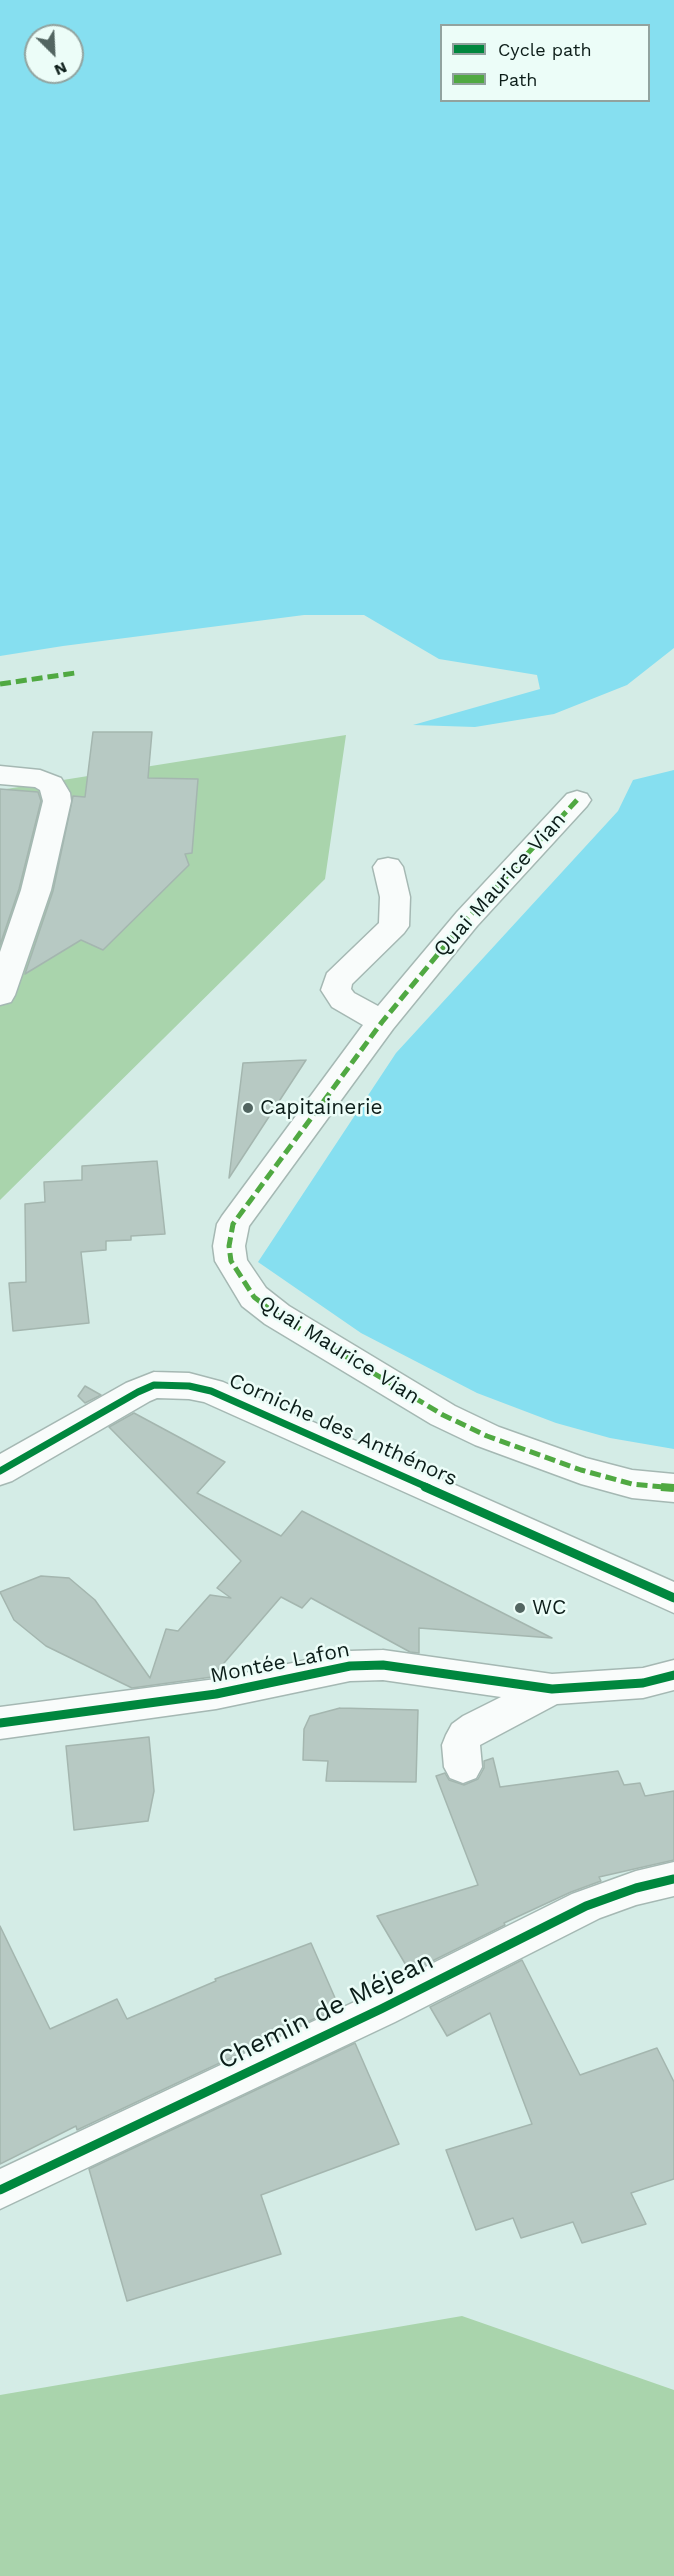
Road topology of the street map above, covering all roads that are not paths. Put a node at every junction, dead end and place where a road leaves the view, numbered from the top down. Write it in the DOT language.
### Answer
graph roads {
  1 [pos="0,775"];
  2 [pos="577,800"];
  3 [pos="388,867"];
  4 [pos="0,995"];
  5 [pos="382,1022"];
  6 [pos="0,1471"];
  7 [pos="674,1488"];
  8 [pos="674,1598"];
  9 [pos="674,1675"];
  10 [pos="552,1689"];
  11 [pos="0,1723"];
  12 [pos="463,1767"];
  13 [pos="674,1879"];
  14 [pos="0,2190"];
  1 -- 4 [label="street"];
  2 -- 5 [label="street, Quai Maurice Vian"];
  3 -- 5 [label="street"];
  5 -- 7 [label="street, Quai Maurice Vian"];
  6 -- 8 [label="street, Corniche des Anthénors"];
  9 -- 10 [label="street, Montée Lafon"];
  10 -- 11 [label="street, Montée Lafon"];
  10 -- 12 [label="street"];
  13 -- 14 [label="street, Chemin de Méjean"];
}
